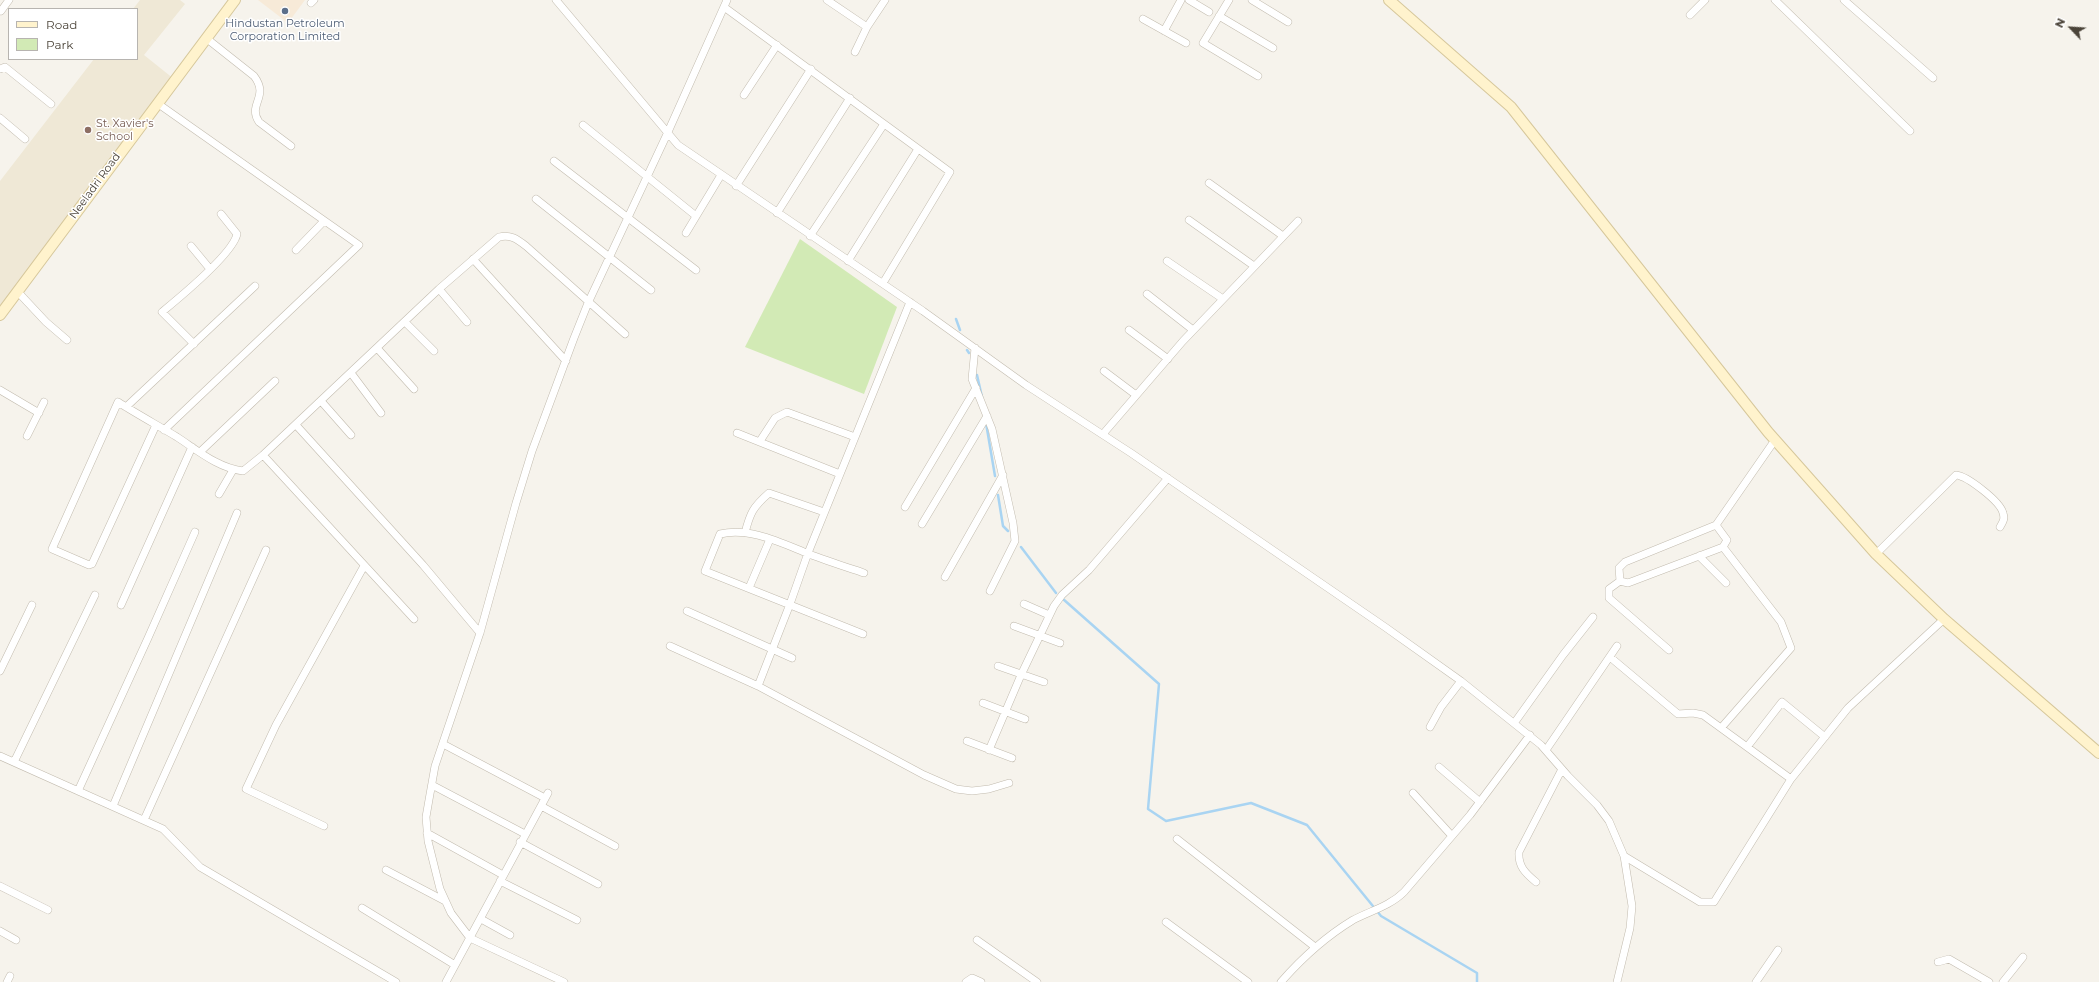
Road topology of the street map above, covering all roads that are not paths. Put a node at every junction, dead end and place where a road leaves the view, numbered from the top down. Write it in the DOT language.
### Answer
graph roads {
  1 [pos="9,0"];
  2 [pos="235,0"];
  3 [pos="556,0"];
  4 [pos="826,0"];
  5 [pos="885,0"];
  6 [pos="1180,0"];
  7 [pos="1189,0"];
  8 [pos="1229,0"];
  9 [pos="1252,0"];
  10 [pos="1389,0"];
  11 [pos="1705,0"];
  12 [pos="1775,0"];
  13 [pos="1844,0"];
  14 [pos="726,3"];
  15 [pos="1,11"];
  16 [pos="1209,12"];
  17 [pos="1690,15"];
  18 [pos="1219,16"];
  19 [pos="1143,19"];
  20 [pos="1288,22"];
  21 [pos="867,27"];
  22 [pos="1164,31"];
  23 [pos="206,38"];
  24 [pos="1186,43"];
  25 [pos="777,45"];
  26 [pos="1273,48"];
  27 [pos="855,52"];
  28 [pos="0,69"];
  29 [pos="811,69"];
  30 [pos="1258,76"];
  31 [pos="1933,78"];
  32 [pos="744,95"];
  33 [pos="850,98"];
  34 [pos="156,103"];
  35 [pos="51,104"];
  36 [pos="0,118"];
  37 [pos="884,124"];
  38 [pos="583,125"];
  39 [pos="668,132"];
  40 [pos="1910,132"];
  41 [pos="26,139"];
  42 [pos="291,146"];
  43 [pos="918,149"];
  44 [pos="554,161"];
  45 [pos="721,175"];
  46 [pos="646,177"];
  47 [pos="1209,183"];
  48 [pos="736,186"];
  49 [pos="536,199"];
  50 [pos="777,213"];
  51 [pos="221,214"];
  52 [pos="696,216"];
  53 [pos="628,219"];
  54 [pos="1188,220"];
  55 [pos="324,221"];
  56 [pos="1298,221"];
  57 [pos="686,233"];
  58 [pos="810,236"];
  59 [pos="1283,236"];
  60 [pos="190,246"];
  61 [pos="296,250"];
  62 [pos="609,256"];
  63 [pos="473,260"];
  64 [pos="848,260"];
  65 [pos="1167,261"];
  66 [pos="1254,266"];
  67 [pos="210,269"];
  68 [pos="696,270"];
  69 [pos="883,284"];
  70 [pos="255,286"];
  71 [pos="439,289"];
  72 [pos="651,290"];
  73 [pos="17,291"];
  74 [pos="1147,294"];
  75 [pos="1223,298"];
  76 [pos="588,302"];
  77 [pos="910,302"];
  78 [pos="0,315"];
  79 [pos="405,322"];
  80 [pos="467,322"];
  81 [pos="1129,330"];
  82 [pos="1193,330"];
  83 [pos="625,334"];
  84 [pos="68,340"];
  85 [pos="194,344"];
  86 [pos="377,348"];
  87 [pos="975,348"];
  88 [pos="434,351"];
  89 [pos="1168,359"];
  90 [pos="566,361"];
  91 [pos="1104,371"];
  92 [pos="351,373"];
  93 [pos="276,381"];
  94 [pos="414,389"];
  95 [pos="977,389"];
  96 [pos="0,390"];
  97 [pos="1136,395"];
  98 [pos="321,401"];
  99 [pos="44,402"];
  100 [pos="126,407"];
  101 [pos="381,413"];
  102 [pos="39,414"];
  103 [pos="987,416"];
  104 [pos="156,425"];
  105 [pos="296,425"];
  106 [pos="164,430"];
  107 [pos="737,433"];
  108 [pos="1102,434"];
  109 [pos="351,435"];
  110 [pos="27,436"];
  111 [pos="855,437"];
  112 [pos="1775,440"];
  113 [pos="760,441"];
  114 [pos="192,447"];
  115 [pos="200,452"];
  116 [pos="263,455"];
  117 [pos="233,470"];
  118 [pos="840,474"];
  119 [pos="1003,475"];
  120 [pos="1168,478"];
  121 [pos="219,494"];
  122 [pos="905,507"];
  123 [pos="824,512"];
  124 [pos="237,513"];
  125 [pos="922,524"];
  126 [pos="1716,525"];
  127 [pos="2000,527"];
  128 [pos="195,532"];
  129 [pos="745,534"];
  130 [pos="770,538"];
  131 [pos="1724,547"];
  132 [pos="266,550"];
  133 [pos="808,553"];
  134 [pos="1876,554"];
  135 [pos="1699,556"];
  136 [pos="364,566"];
  137 [pos="864,573"];
  138 [pos="945,577"];
  139 [pos="1620,581"];
  140 [pos="1726,583"];
  141 [pos="749,588"];
  142 [pos="990,591"];
  143 [pos="95,595"];
  144 [pos="790,604"];
  145 [pos="1024,604"];
  146 [pos="32,605"];
  147 [pos="121,606"];
  148 [pos="687,611"];
  149 [pos="1049,615"];
  150 [pos="1593,617"];
  151 [pos="414,619"];
  152 [pos="1944,619"];
  153 [pos="1014,626"];
  154 [pos="480,633"];
  155 [pos="863,634"];
  156 [pos="1039,637"];
  157 [pos="1060,643"];
  158 [pos="670,646"];
  159 [pos="1617,646"];
  160 [pos="773,650"];
  161 [pos="1669,650"];
  162 [pos="1610,657"];
  163 [pos="792,658"];
  164 [pos="998,666"];
  165 [pos="0,671"];
  166 [pos="1021,675"];
  167 [pos="1461,681"];
  168 [pos="1044,682"];
  169 [pos="758,686"];
  170 [pos="983,703"];
  171 [pos="1005,712"];
  172 [pos="1025,719"];
  173 [pos="1515,722"];
  174 [pos="1430,727"];
  175 [pos="1721,728"];
  176 [pos="1530,735"];
  177 [pos="1825,737"];
  178 [pos="968,741"];
  179 [pos="443,744"];
  180 [pos="1747,747"];
  181 [pos="989,750"];
  182 [pos="1546,750"];
  183 [pos="2099,753"];
  184 [pos="0,756"];
  185 [pos="1012,758"];
  186 [pos="14,762"];
  187 [pos="1439,767"];
  188 [pos="1562,769"];
  189 [pos="1791,778"];
  190 [pos="1009,783"];
  191 [pos="432,785"];
  192 [pos="78,791"];
  193 [pos="1413,793"];
  194 [pos="1480,802"];
  195 [pos="113,806"];
  196 [pos="541,806"];
  197 [pos="144,820"];
  198 [pos="324,826"];
  199 [pos="427,833"];
  200 [pos="525,834"];
  201 [pos="1452,836"];
  202 [pos="1176,840"];
  203 [pos="520,842"];
  204 [pos="615,846"];
  205 [pos="1624,856"];
  206 [pos="386,870"];
  207 [pos="502,878"];
  208 [pos="1536,882"];
  209 [pos="598,884"];
  210 [pos="0,886"];
  211 [pos="445,901"];
  212 [pos="362,908"];
  213 [pos="48,910"];
  214 [pos="481,919"];
  215 [pos="577,920"];
  216 [pos="1166,922"];
  217 [pos="0,931"];
  218 [pos="510,935"];
  219 [pos="470,938"];
  220 [pos="16,940"];
  221 [pos="977,940"];
  222 [pos="1315,947"];
  223 [pos="1778,950"];
  224 [pos="2023,957"];
  225 [pos="1938,962"];
  226 [pos="456,965"];
  227 [pos="396,982"];
  228 [pos="446,982"];
  229 [pos="564,982"];
  230 [pos="966,982"];
  231 [pos="981,982"];
  232 [pos="1037,982"];
  233 [pos="1248,982"];
  234 [pos="1281,982"];
  235 [pos="1617,982"];
  236 [pos="1756,982"];
  237 [pos="1989,982"];
  238 [pos="2003,982"];
  1 -- 15 [label="street"];
  2 -- 23 [label="street, Neeladri Road"];
  3 -- 39 [label="street"];
  4 -- 21 [label="street"];
  5 -- 21 [label="street"];
  6 -- 22 [label="street"];
  7 -- 16 [label="street"];
  8 -- 18 [label="street"];
  9 -- 20 [label="street"];
  10 -- 112 [label="street"];
  11 -- 17 [label="street"];
  12 -- 40 [label="street"];
  13 -- 31 [label="street"];
  14 -- 25 [label="street"];
  14 -- 39 [label="street"];
  18 -- 26 [label="street"];
  18 -- 30 [label="street"];
  19 -- 22 [label="street"];
  21 -- 27 [label="street"];
  22 -- 24 [label="street"];
  23 -- 34 [label="street, Neeladri Road"];
  23 -- 42 [label="street"];
  25 -- 29 [label="street"];
  25 -- 32 [label="street"];
  28 -- 35 [label="street"];
  29 -- 33 [label="street"];
  29 -- 48 [label="street"];
  33 -- 37 [label="street"];
  33 -- 50 [label="street"];
  34 -- 55 [label="street"];
  34 -- 73 [label="street, Neeladri Road"];
  36 -- 41 [label="street"];
  37 -- 43 [label="street"];
  37 -- 58 [label="street"];
  38 -- 46 [label="street"];
  39 -- 45 [label="street"];
  39 -- 46 [label="street"];
  43 -- 64 [label="street"];
  43 -- 69 [label="street"];
  44 -- 53 [label="street"];
  45 -- 48 [label="street"];
  45 -- 52 [label="street"];
  46 -- 52 [label="street"];
  46 -- 53 [label="street"];
  47 -- 59 [label="street"];
  48 -- 50 [label="street"];
  49 -- 62 [label="street"];
  50 -- 58 [label="street"];
  51 -- 67 [label="street"];
  52 -- 57 [label="street"];
  53 -- 62 [label="street"];
  53 -- 68 [label="street"];
  54 -- 66 [label="street"];
  55 -- 61 [label="street"];
  55 -- 106 [label="street"];
  56 -- 59 [label="street"];
  58 -- 64 [label="street"];
  59 -- 66 [label="street"];
  60 -- 67 [label="street"];
  62 -- 72 [label="street"];
  62 -- 76 [label="street"];
  63 -- 71 [label="street"];
  63 -- 76 [label="street"];
  63 -- 90 [label="street"];
  64 -- 69 [label="street"];
  65 -- 75 [label="street"];
  66 -- 75 [label="street"];
  67 -- 85 [label="street"];
  69 -- 77 [label="street"];
  70 -- 85 [label="street"];
  71 -- 79 [label="street"];
  71 -- 80 [label="street"];
  73 -- 78 [label="street, Neeladri Road"];
  73 -- 84 [label="street"];
  74 -- 82 [label="street"];
  75 -- 82 [label="street"];
  76 -- 83 [label="street"];
  76 -- 90 [label="street"];
  77 -- 87 [label="street"];
  77 -- 111 [label="street"];
  79 -- 86 [label="street"];
  79 -- 88 [label="street"];
  81 -- 89 [label="street"];
  82 -- 89 [label="street"];
  85 -- 100 [label="street"];
  86 -- 92 [label="street"];
  86 -- 94 [label="street"];
  87 -- 95 [label="street"];
  87 -- 108 [label="street"];
  89 -- 97 [label="street"];
  90 -- 154 [label="street"];
  91 -- 97 [label="street"];
  92 -- 98 [label="street"];
  92 -- 101 [label="street"];
  93 -- 115 [label="street"];
  95 -- 103 [label="street"];
  95 -- 122 [label="street"];
  96 -- 102 [label="street"];
  97 -- 108 [label="street"];
  98 -- 105 [label="street"];
  98 -- 109 [label="street"];
  99 -- 102 [label="street"];
  100 -- 104 [label="street"];
  100 -- 104 [label="street"];
  102 -- 110 [label="street"];
  103 -- 119 [label="street"];
  103 -- 125 [label="street"];
  104 -- 106 [label="street"];
  105 -- 116 [label="street"];
  105 -- 154 [label="street"];
  106 -- 114 [label="street"];
  107 -- 113 [label="street"];
  108 -- 120 [label="street"];
  111 -- 113 [label="street"];
  111 -- 118 [label="street"];
  112 -- 126 [label="street"];
  112 -- 134 [label="street"];
  113 -- 118 [label="street"];
  114 -- 115 [label="street"];
  114 -- 147 [label="street"];
  115 -- 117 [label="street"];
  116 -- 117 [label="street"];
  116 -- 136 [label="street"];
  117 -- 121 [label="street"];
  118 -- 123 [label="street"];
  119 -- 138 [label="street"];
  119 -- 142 [label="street"];
  120 -- 149 [label="street"];
  120 -- 167 [label="street"];
  123 -- 129 [label="street"];
  123 -- 133 [label="street"];
  124 -- 195 [label="street"];
  126 -- 131 [label="street"];
  126 -- 139 [label="street"];
  127 -- 134 [label="street"];
  128 -- 192 [label="street"];
  129 -- 130 [label="street"];
  129 -- 141 [label="street"];
  130 -- 133 [label="street"];
  130 -- 141 [label="street"];
  131 -- 135 [label="street"];
  131 -- 175 [label="street"];
  132 -- 197 [label="street"];
  133 -- 137 [label="street"];
  133 -- 144 [label="street"];
  134 -- 152 [label="street"];
  135 -- 139 [label="street"];
  135 -- 140 [label="street"];
  136 -- 151 [label="street"];
  136 -- 198 [label="street"];
  139 -- 161 [label="street"];
  141 -- 144 [label="street"];
  143 -- 186 [label="street"];
  144 -- 155 [label="street"];
  144 -- 160 [label="street"];
  145 -- 149 [label="street"];
  146 -- 165 [label="street"];
  148 -- 160 [label="street"];
  149 -- 156 [label="street"];
  150 -- 173 [label="street"];
  152 -- 177 [label="street"];
  152 -- 183 [label="street"];
  153 -- 156 [label="street"];
  154 -- 179 [label="street"];
  156 -- 157 [label="street"];
  156 -- 166 [label="street"];
  158 -- 169 [label="street"];
  159 -- 162 [label="street"];
  160 -- 163 [label="street"];
  160 -- 169 [label="street"];
  162 -- 175 [label="street"];
  162 -- 182 [label="street"];
  164 -- 166 [label="street"];
  166 -- 168 [label="street"];
  166 -- 171 [label="street"];
  167 -- 173 [label="street"];
  167 -- 174 [label="street"];
  169 -- 190 [label="street"];
  170 -- 171 [label="street"];
  171 -- 172 [label="street"];
  171 -- 181 [label="street"];
  173 -- 176 [label="street"];
  175 -- 180 [label="street"];
  176 -- 182 [label="street"];
  176 -- 194 [label="street"];
  177 -- 180 [label="street"];
  177 -- 189 [label="street"];
  178 -- 181 [label="street"];
  179 -- 191 [label="street"];
  179 -- 196 [label="street"];
  180 -- 189 [label="street"];
  181 -- 185 [label="street"];
  182 -- 188 [label="street"];
  184 -- 186 [label="street"];
  186 -- 192 [label="street"];
  187 -- 194 [label="street"];
  188 -- 205 [label="street"];
  188 -- 208 [label="street"];
  189 -- 205 [label="street"];
  191 -- 199 [label="street"];
  191 -- 200 [label="street"];
  192 -- 195 [label="street"];
  193 -- 201 [label="street"];
  194 -- 201 [label="street"];
  195 -- 197 [label="street"];
  196 -- 200 [label="street"];
  196 -- 204 [label="street"];
  197 -- 227 [label="street"];
  199 -- 207 [label="street"];
  199 -- 211 [label="street"];
  200 -- 203 [label="street"];
  201 -- 222 [label="street"];
  202 -- 222 [label="street"];
  203 -- 207 [label="street"];
  203 -- 209 [label="street"];
  205 -- 235 [label="street"];
  206 -- 211 [label="street"];
  207 -- 214 [label="street"];
  207 -- 215 [label="street"];
  210 -- 213 [label="street"];
  211 -- 219 [label="street"];
  212 -- 226 [label="street"];
  214 -- 218 [label="street"];
  214 -- 219 [label="street"];
  216 -- 233 [label="street"];
  217 -- 220 [label="street"];
  219 -- 226 [label="street"];
  219 -- 229 [label="street"];
  221 -- 232 [label="street"];
  222 -- 234 [label="street"];
  223 -- 236 [label="street"];
  224 -- 238 [label="street"];
  225 -- 237 [label="street"];
  226 -- 228 [label="street"];
  230 -- 231 [label="street"];
}
